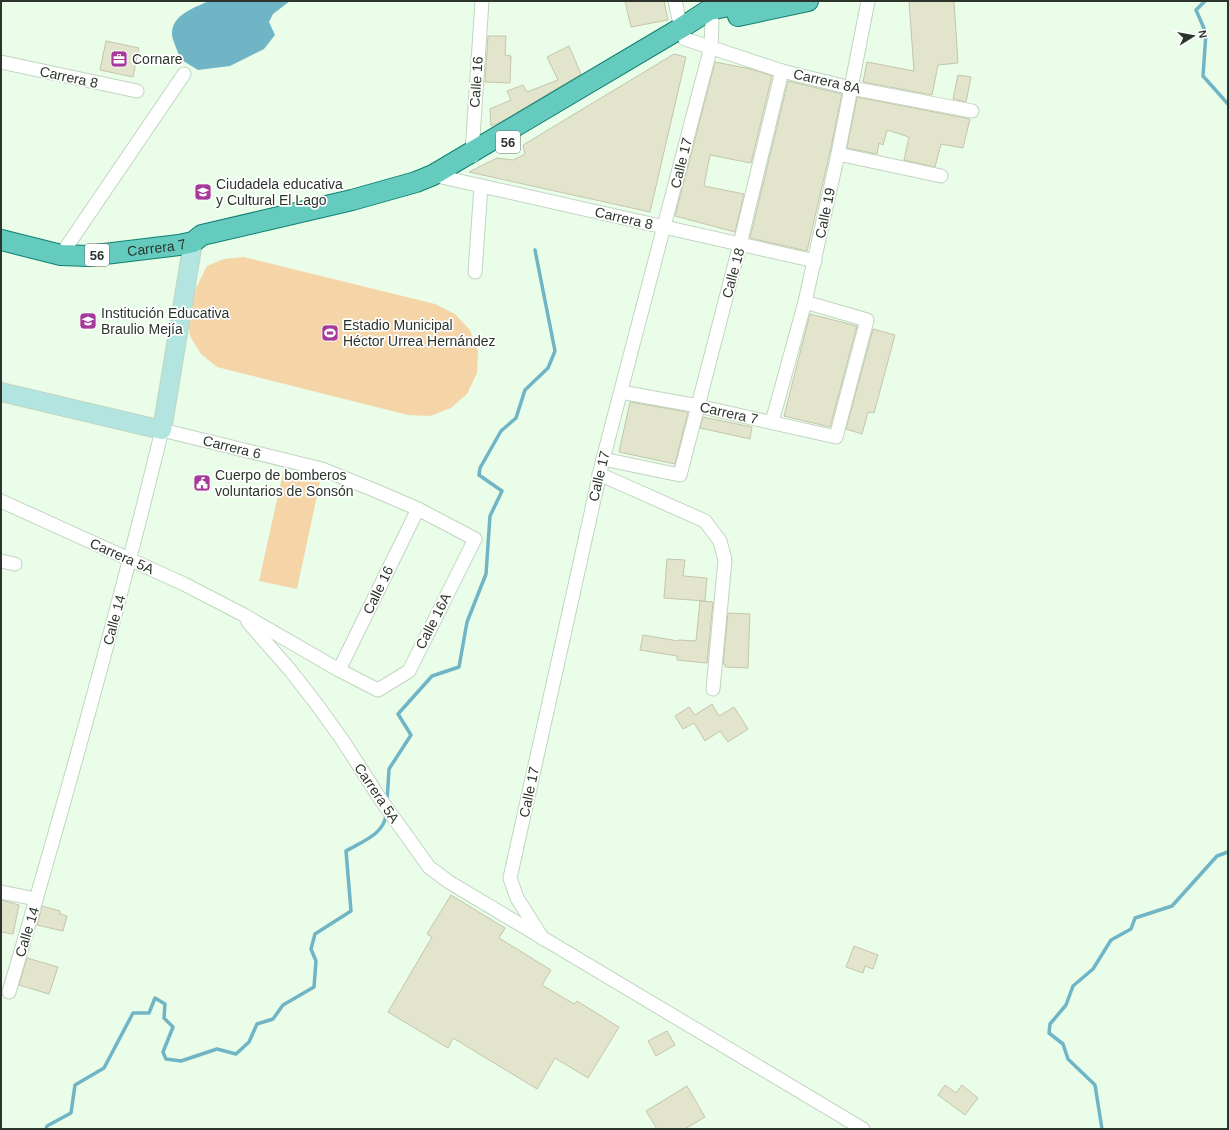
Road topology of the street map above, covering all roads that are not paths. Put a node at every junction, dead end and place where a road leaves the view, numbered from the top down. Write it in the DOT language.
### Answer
graph roads {
  1 [pos="482,1"];
  2 [pos="675,1"];
  3 [pos="754,1"];
  4 [pos="808,1"];
  5 [pos="868,1"];
  6 [pos="711,15"];
  7 [pos="683,34"];
  8 [pos="711,47"];
  9 [pos="1,62"];
  10 [pos="782,71"];
  11 [pos="184,74"];
  12 [pos="851,88"];
  13 [pos="137,91"];
  14 [pos="972,111"];
  15 [pos="838,154"];
  16 [pos="473,157"];
  17 [pos="941,176"];
  18 [pos="439,177"];
  19 [pos="481,186"];
  20 [pos="664,227"];
  21 [pos="1,240"];
  22 [pos="193,242"];
  23 [pos="740,244"];
  24 [pos="61,255"];
  25 [pos="814,261"];
  26 [pos="475,272"];
  27 [pos="805,302"];
  28 [pos="1,392"];
  29 [pos="621,392"];
  30 [pos="698,406"];
  31 [pos="772,422"];
  32 [pos="162,430"];
  33 [pos="603,459"];
  34 [pos="599,474"];
  35 [pos="1,501"];
  36 [pos="418,509"];
  37 [pos="475,539"];
  38 [pos="130,560"];
  39 [pos="1,561"];
  40 [pos="15,564"];
  41 [pos="242,614"];
  42 [pos="339,670"];
  43 [pos="712,689"];
  44 [pos="378,690"];
  45 [pos="1,892"];
  46 [pos="36,899"];
  47 [pos="543,939"];
  48 [pos="9,992"];
  49 [pos="863,1129"];
  1 -- 16 [label="street, Calle 16"];
  2 -- 7 [label="street"];
  3 -- 6 [label="main road, 56"];
  4 -- 6 [label="main road, 56"];
  5 -- 12 [label="street, Calle 19"];
  6 -- 7 [label="main road, 56"];
  6 -- 8 [label="street, Calle 17"];
  7 -- 8 [label="street, Carrera 8A"];
  7 -- 16 [label="main road, 56"];
  8 -- 10 [label="street, Carrera 8A"];
  8 -- 20 [label="street, Calle 17"];
  9 -- 13 [label="street, Carrera 8"];
  10 -- 12 [label="street, Carrera 8A"];
  10 -- 23 [label="street, Calle 18"];
  11 -- 24 [label="street"];
  12 -- 14 [label="street, Carrera 8A"];
  12 -- 15 [label="street, Calle 19"];
  15 -- 17 [label="street"];
  15 -- 25 [label="street, Calle 19"];
  16 -- 18 [label="main road, 56"];
  18 -- 19 [label="street, Carrera 8"];
  18 -- 22 [label="main road, 56"];
  19 -- 20 [label="street, Carrera 8"];
  19 -- 26 [label="street"];
  20 -- 23 [label="street, Carrera 8"];
  20 -- 29 [label="street, Calle 17"];
  21 -- 24 [label="main road, Carrera 7 / 56"];
  22 -- 24 [label="main road, Carrera 7 / 56"];
  22 -- 32 [label="main road, Calle 14"];
  23 -- 25 [label="street, Carrera 8"];
  23 -- 30 [label="street, Calle 18"];
  25 -- 27 [label="street, Calle 19"];
  27 -- 31 [label="street, Calle 19"];
  27 -- 31 [label="street, Carrera 7"];
  28 -- 32 [label="main road, Carrera 6"];
  29 -- 30 [label="street, Carrera 7"];
  29 -- 33 [label="street, Calle 17"];
  30 -- 31 [label="street, Carrera 7"];
  30 -- 33 [label="street, Calle 18"];
  32 -- 36 [label="street, Carrera 6"];
  32 -- 38 [label="street, Calle 14"];
  33 -- 34 [label="street, Calle 17"];
  34 -- 43 [label="street"];
  34 -- 47 [label="street, Calle 17"];
  35 -- 38 [label="street, Carrera 5A"];
  36 -- 37 [label="street, Carrera 6"];
  36 -- 42 [label="street, Calle 16"];
  37 -- 44 [label="street, Calle 16A"];
  38 -- 41 [label="street, Carrera 5A"];
  38 -- 46 [label="street, Calle 14"];
  39 -- 40 [label="street"];
  41 -- 42 [label="street, Carrera 5A"];
  41 -- 47 [label="street, Carrera 5A"];
  42 -- 44 [label="street, Carrera 5A"];
  45 -- 46 [label="street"];
  46 -- 48 [label="street, Calle 14"];
  47 -- 49 [label="street, Carrera 5A"];
}
